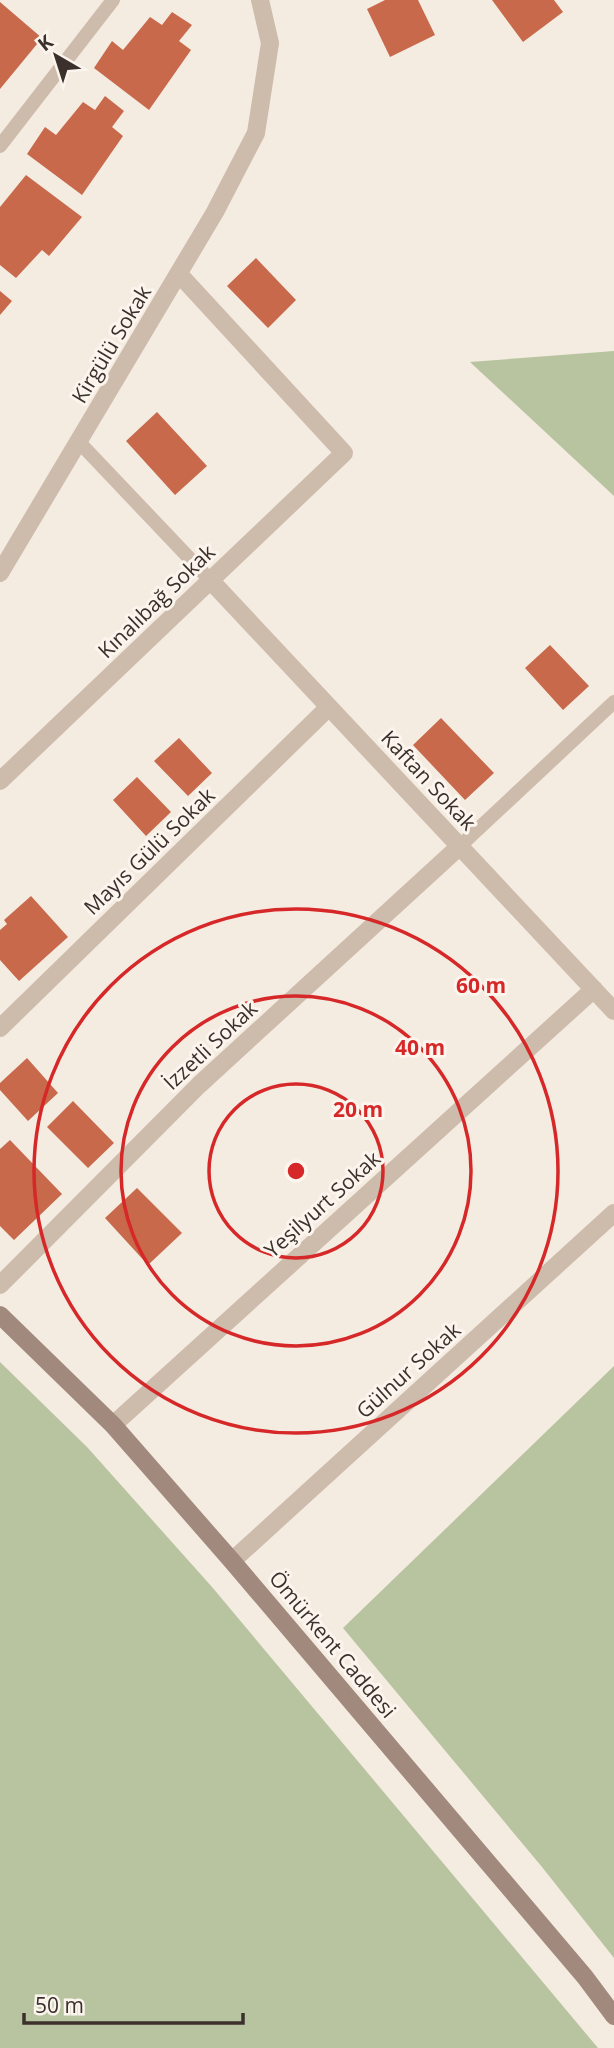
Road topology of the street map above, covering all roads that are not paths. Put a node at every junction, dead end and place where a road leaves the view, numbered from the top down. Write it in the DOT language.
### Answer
graph roads {
  1 [pos="113,0"];
  2 [pos="260,0"];
  3 [pos="0,120"];
  4 [pos="12,130"];
  5 [pos="0,146"];
  6 [pos="179,274"];
  7 [pos="79,442"];
  8 [pos="0,573"];
  9 [pos="211,581"];
  10 [pos="614,702"];
  11 [pos="330,707"];
  12 [pos="0,781"];
  13 [pos="460,846"];
  14 [pos="594,989"];
  15 [pos="614,1011"];
  16 [pos="0,1028"];
  17 [pos="614,1213"];
  18 [pos="0,1285"];
  19 [pos="0,1315"];
  20 [pos="113,1425"];
  21 [pos="232,1561"];
  22 [pos="614,2016"];
  1 -- 4 [label="lane"];
  2 -- 6 [label="street, Kirgülü Sokak"];
  3 -- 4 [label="lane"];
  4 -- 5 [label="lane"];
  6 -- 7 [label="street, Kirgülü Sokak"];
  6 -- 9 [label="street, Kınalıbağ Sokak"];
  7 -- 8 [label="street, Kirgülü Sokak"];
  7 -- 9 [label="lane"];
  9 -- 11 [label="street, Kaftan Sokak"];
  9 -- 12 [label="street, Kınalıbağ Sokak"];
  10 -- 13 [label="lane"];
  11 -- 13 [label="street, Kaftan Sokak"];
  11 -- 16 [label="street, Mayıs Gülü Sokak"];
  13 -- 14 [label="street, Kaftan Sokak"];
  13 -- 18 [label="street, İzzetli Sokak"];
  14 -- 15 [label="street, Kaftan Sokak"];
  14 -- 20 [label="street, Yeşilyurt Sokak"];
  17 -- 21 [label="street, Gülnur Sokak"];
  19 -- 20 [label="street, Ömürkent Caddesi"];
  20 -- 21 [label="street, Ömürkent Caddesi"];
  21 -- 22 [label="street, Ömürkent Caddesi"];
}
